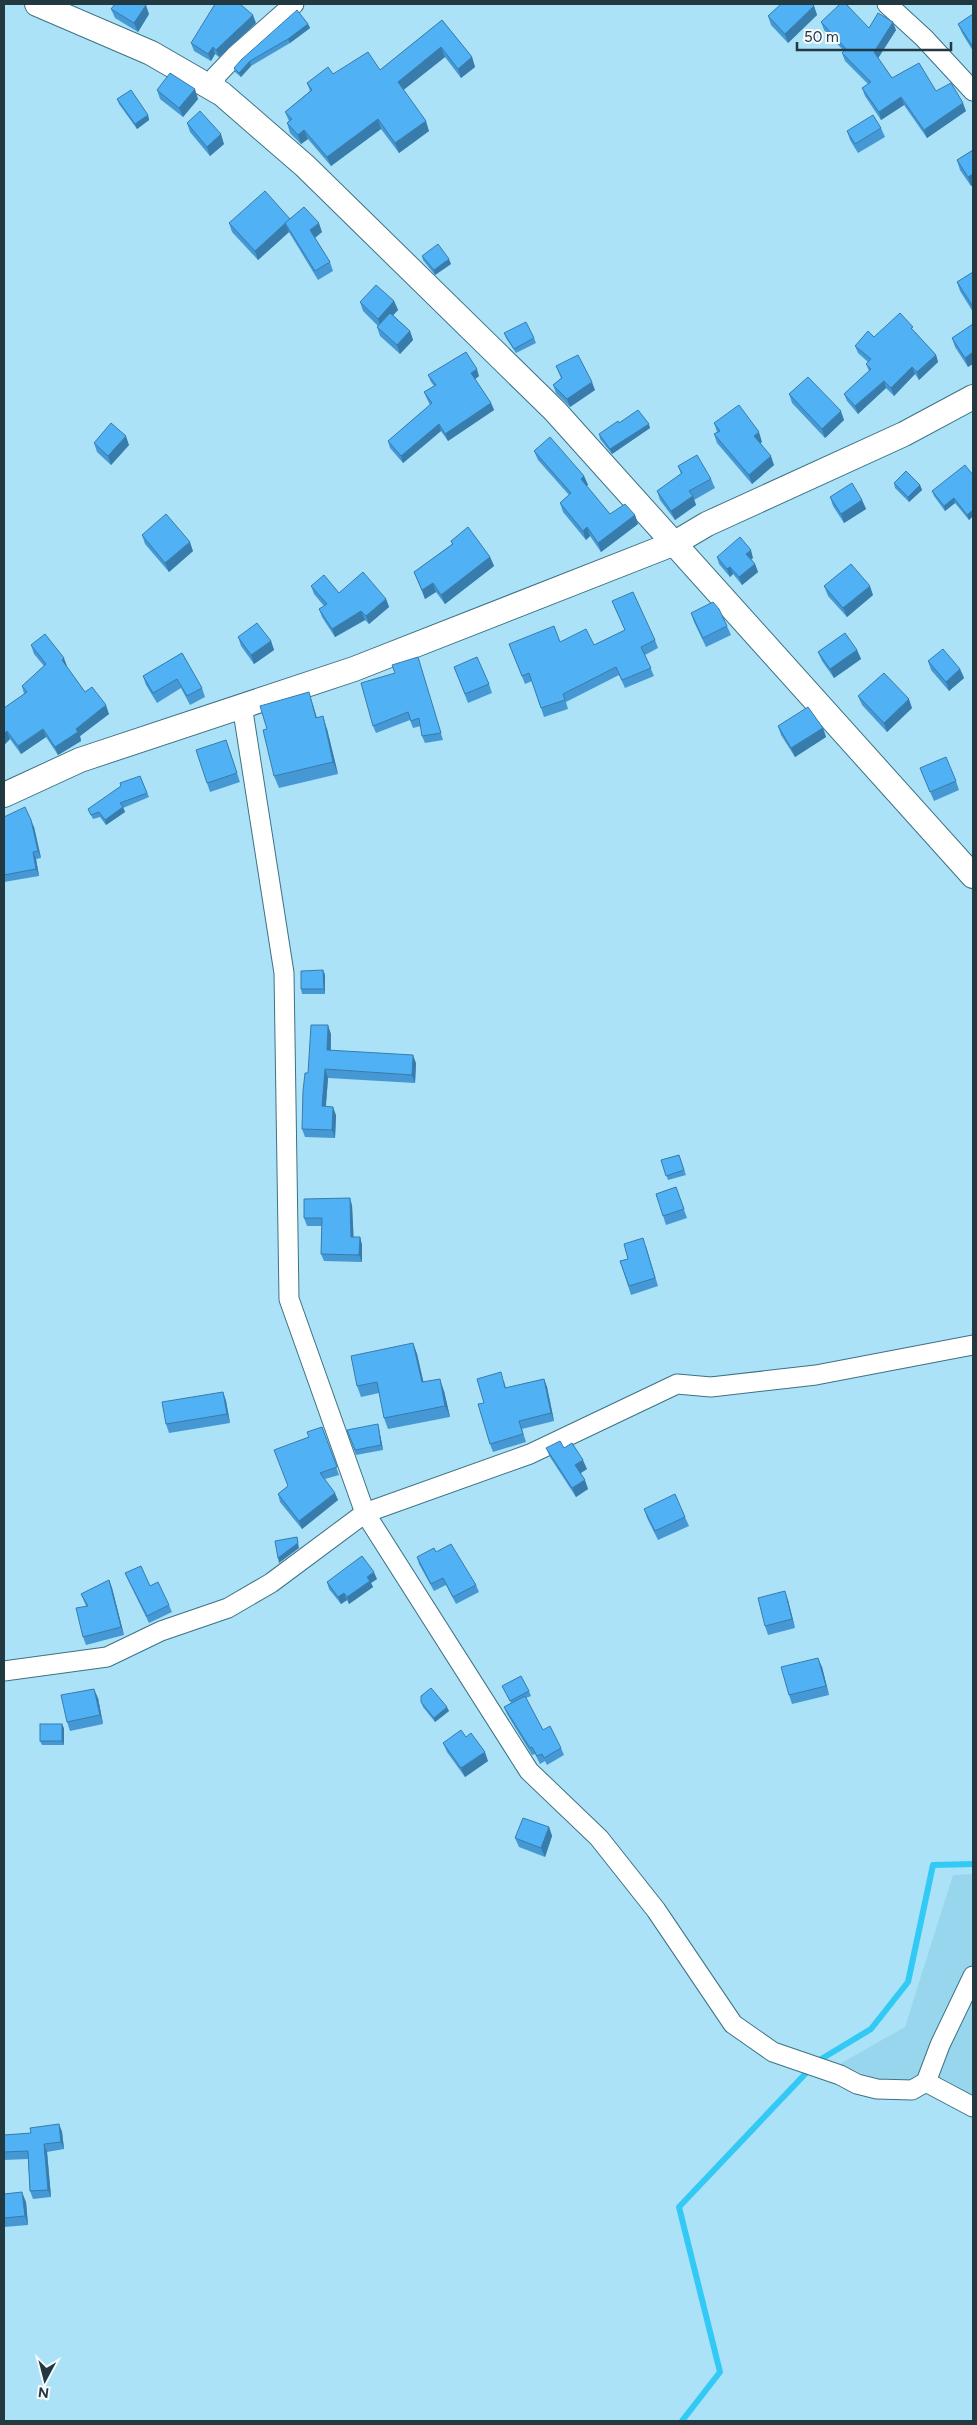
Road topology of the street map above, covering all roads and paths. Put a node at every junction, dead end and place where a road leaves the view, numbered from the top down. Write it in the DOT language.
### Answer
graph roads {
  1 [pos="37,4"];
  2 [pos="294,4"];
  3 [pos="887,4"];
  4 [pos="217,91"];
  5 [pos="973,91"];
  6 [pos="973,397"];
  7 [pos="675,542"];
  8 [pos="242,706"];
  9 [pos="4,794"];
  10 [pos="973,876"];
  11 [pos="973,1345"];
  12 [pos="365,1512"];
  13 [pos="4,1671"];
  14 [pos="971,1986"];
  15 [pos="926,2082"];
  16 [pos="973,2108"];
  1 -- 4 [label="street"];
  2 -- 4 [label="street"];
  3 -- 5 [label="street"];
  4 -- 7 [label="street"];
  6 -- 7 [label="street"];
  7 -- 8 [label="street"];
  7 -- 10 [label="street"];
  8 -- 9 [label="street"];
  8 -- 12 [label="street"];
  11 -- 12 [label="street"];
  12 -- 13 [label="street"];
  12 -- 15 [label="street"];
  14 -- 15 [label="street"];
  15 -- 16 [label="street"];
}
